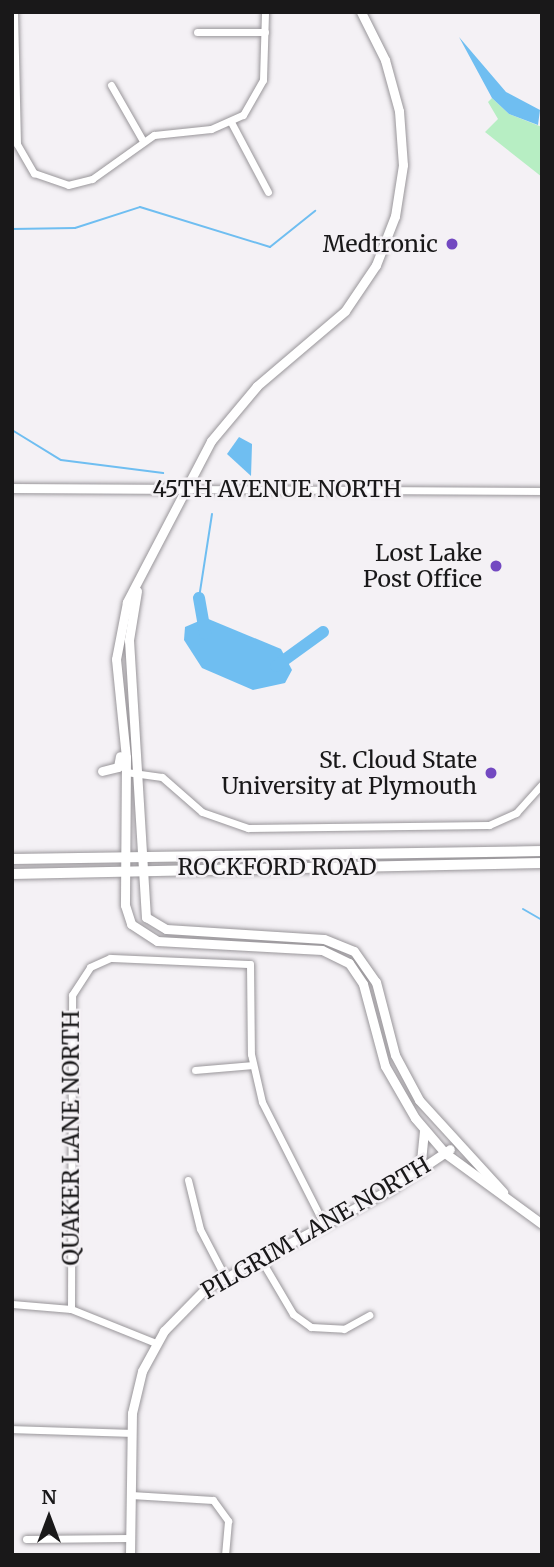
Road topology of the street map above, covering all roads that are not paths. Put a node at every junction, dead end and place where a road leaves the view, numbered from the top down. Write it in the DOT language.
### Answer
graph roads {
  1 [pos="14,12"];
  2 [pos="265,12"];
  3 [pos="361,12"];
  4 [pos="197,32"];
  5 [pos="265,32"];
  6 [pos="111,85"];
  7 [pos="231,122"];
  8 [pos="143,141"];
  9 [pos="268,191"];
  10 [pos="12,488"];
  11 [pos="187,489"];
  12 [pos="542,491"];
  13 [pos="138,590"];
  14 [pos="124,723"];
  15 [pos="127,772"];
  16 [pos="140,772"];
  17 [pos="542,784"];
  18 [pos="127,785"];
  19 [pos="542,850"];
  20 [pos="127,854"];
  21 [pos="140,854"];
  22 [pos="12,859"];
  23 [pos="542,863"];
  24 [pos="125,869"];
  25 [pos="139,869"];
  26 [pos="12,874"];
  27 [pos="253,1065"];
  28 [pos="195,1070"];
  29 [pos="424,1129"];
  30 [pos="456,1145"];
  31 [pos="445,1153"];
  32 [pos="420,1171"];
  33 [pos="188,1180"];
  34 [pos="506,1196"];
  35 [pos="324,1224"];
  36 [pos="542,1224"];
  37 [pos="260,1258"];
  38 [pos="225,1277"];
  39 [pos="12,1304"];
  40 [pos="71,1309"];
  41 [pos="369,1315"];
  42 [pos="156,1343"];
  43 [pos="12,1429"];
  44 [pos="130,1433"];
  45 [pos="131,1495"];
  46 [pos="130,1538"];
  47 [pos="26,1539"];
  48 [pos="130,1555"];
  49 [pos="225,1555"];
  1 -- 8 [label="street"];
  2 -- 5 [label="street"];
  3 -- 11 [label="street"];
  4 -- 5 [label="street"];
  5 -- 7 [label="street"];
  6 -- 8 [label="street"];
  7 -- 8 [label="street"];
  7 -- 9 [label="street"];
  10 -- 11 [label="street, 45TH AVENUE NORTH"];
  11 -- 12 [label="street, 45TH AVENUE NORTH"];
  11 -- 13 [label="street"];
  13 -- 14 [label="street"];
  13 -- 16 [label="street"];
  14 -- 15 [label="street"];
  14 -- 18 [label="street"];
  15 -- 16 [label="street"];
  15 -- 18 [label="street"];
  16 -- 17 [label="street"];
  16 -- 21 [label="street"];
  18 -- 20 [label="street"];
  19 -- 21 [label="main road, ROCKFORD ROAD"];
  20 -- 21 [label="main road, ROCKFORD ROAD"];
  20 -- 22 [label="main road, ROCKFORD ROAD"];
  20 -- 24 [label="street"];
  21 -- 25 [label="street"];
  23 -- 25 [label="main road, ROCKFORD ROAD"];
  24 -- 25 [label="main road, ROCKFORD ROAD"];
  24 -- 26 [label="main road, ROCKFORD ROAD"];
  24 -- 29 [label="street"];
  25 -- 30 [label="street"];
  27 -- 28 [label="street"];
  27 -- 35 [label="street"];
  27 -- 40 [label="street, QUAKER LANE NORTH"];
  29 -- 31 [label="street"];
  29 -- 32 [label="street"];
  30 -- 31 [label="street, PILGRIM LANE NORTH"];
  30 -- 34 [label="street"];
  31 -- 32 [label="street, PILGRIM LANE NORTH"];
  31 -- 34 [label="street"];
  32 -- 35 [label="street, PILGRIM LANE NORTH"];
  33 -- 38 [label="street"];
  34 -- 36 [label="street"];
  35 -- 37 [label="street, PILGRIM LANE NORTH"];
  37 -- 38 [label="street, PILGRIM LANE NORTH"];
  37 -- 41 [label="street"];
  38 -- 42 [label="street, PILGRIM LANE NORTH"];
  39 -- 40 [label="street"];
  40 -- 42 [label="street"];
  42 -- 44 [label="street, PILGRIM LANE NORTH"];
  43 -- 44 [label="street"];
  44 -- 45 [label="street, PILGRIM LANE NORTH"];
  45 -- 46 [label="street, PILGRIM LANE NORTH"];
  45 -- 49 [label="street"];
  46 -- 47 [label="street"];
  46 -- 48 [label="street, PILGRIM LANE NORTH"];
}
